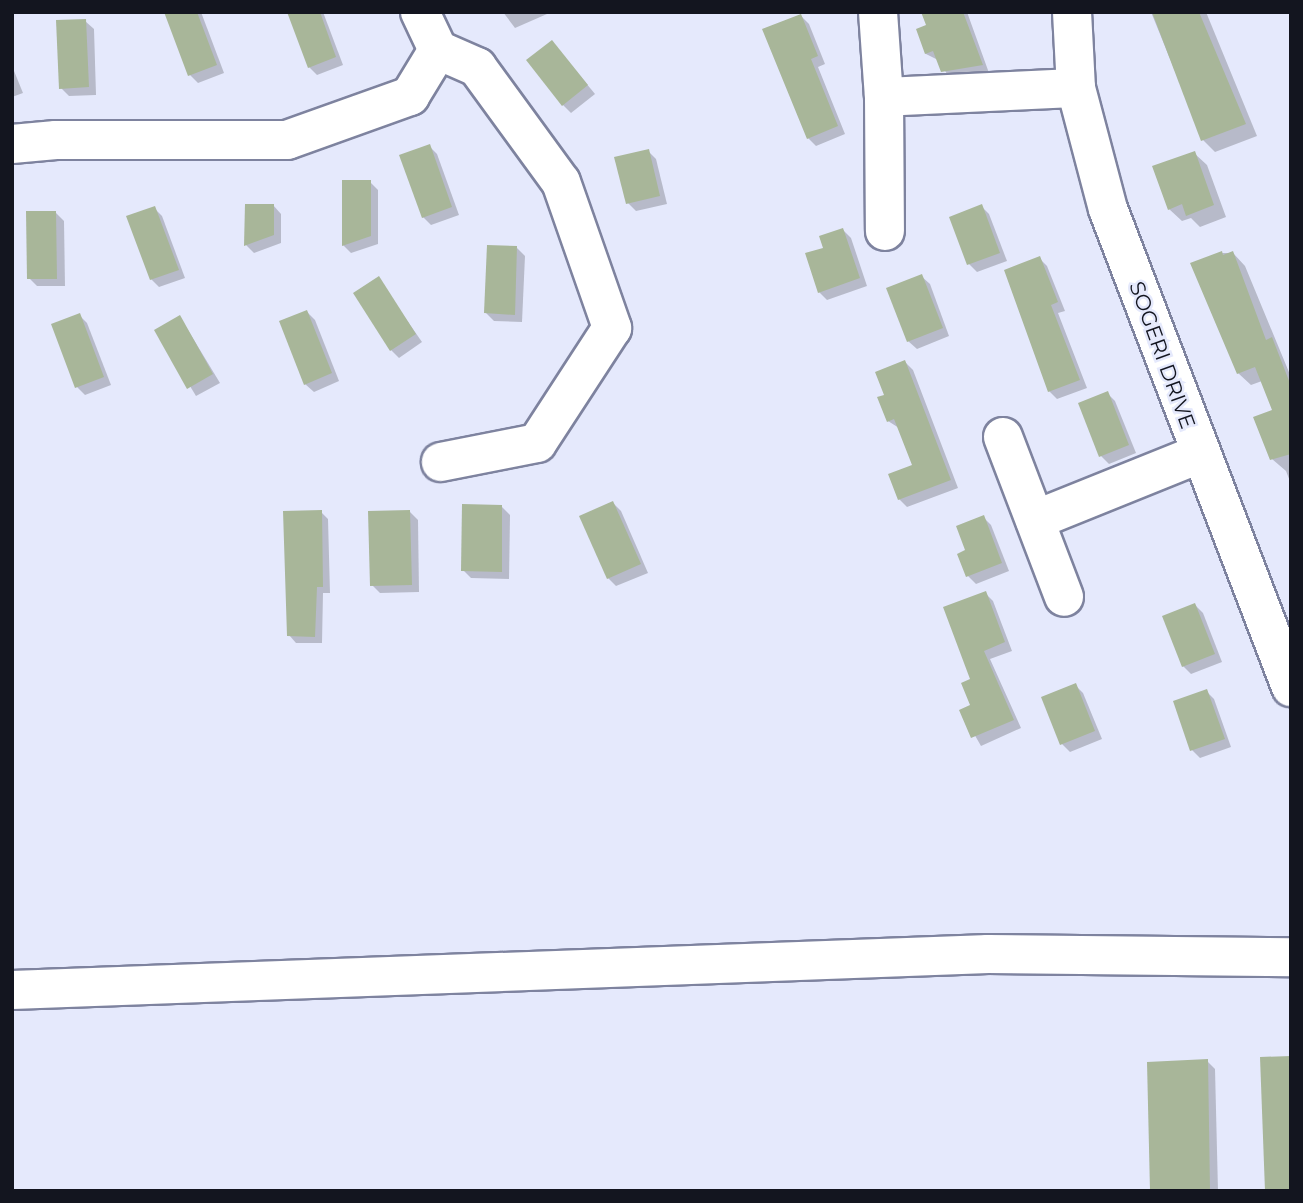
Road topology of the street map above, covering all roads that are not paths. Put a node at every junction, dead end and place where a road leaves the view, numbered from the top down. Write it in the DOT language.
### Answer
graph roads {
  1 [pos="420,12"];
  2 [pos="877,12"];
  3 [pos="1072,12"];
  4 [pos="438,50"];
  5 [pos="1076,88"];
  6 [pos="884,97"];
  7 [pos="12,145"];
  8 [pos="885,230"];
  9 [pos="1003,437"];
  10 [pos="1199,454"];
  11 [pos="441,462"];
  12 [pos="1035,520"];
  13 [pos="1064,597"];
  14 [pos="1291,687"];
  15 [pos="1291,957"];
  16 [pos="12,990"];
  1 -- 4 [label="street"];
  2 -- 6 [label="street"];
  3 -- 5 [label="street, SOGERI DRIVE"];
  4 -- 7 [label="street"];
  4 -- 11 [label="street"];
  5 -- 6 [label="street"];
  5 -- 10 [label="street, SOGERI DRIVE"];
  6 -- 8 [label="street"];
  9 -- 12 [label="street"];
  10 -- 12 [label="street"];
  10 -- 14 [label="street, SOGERI DRIVE"];
  12 -- 13 [label="street"];
  15 -- 16 [label="street"];
}
